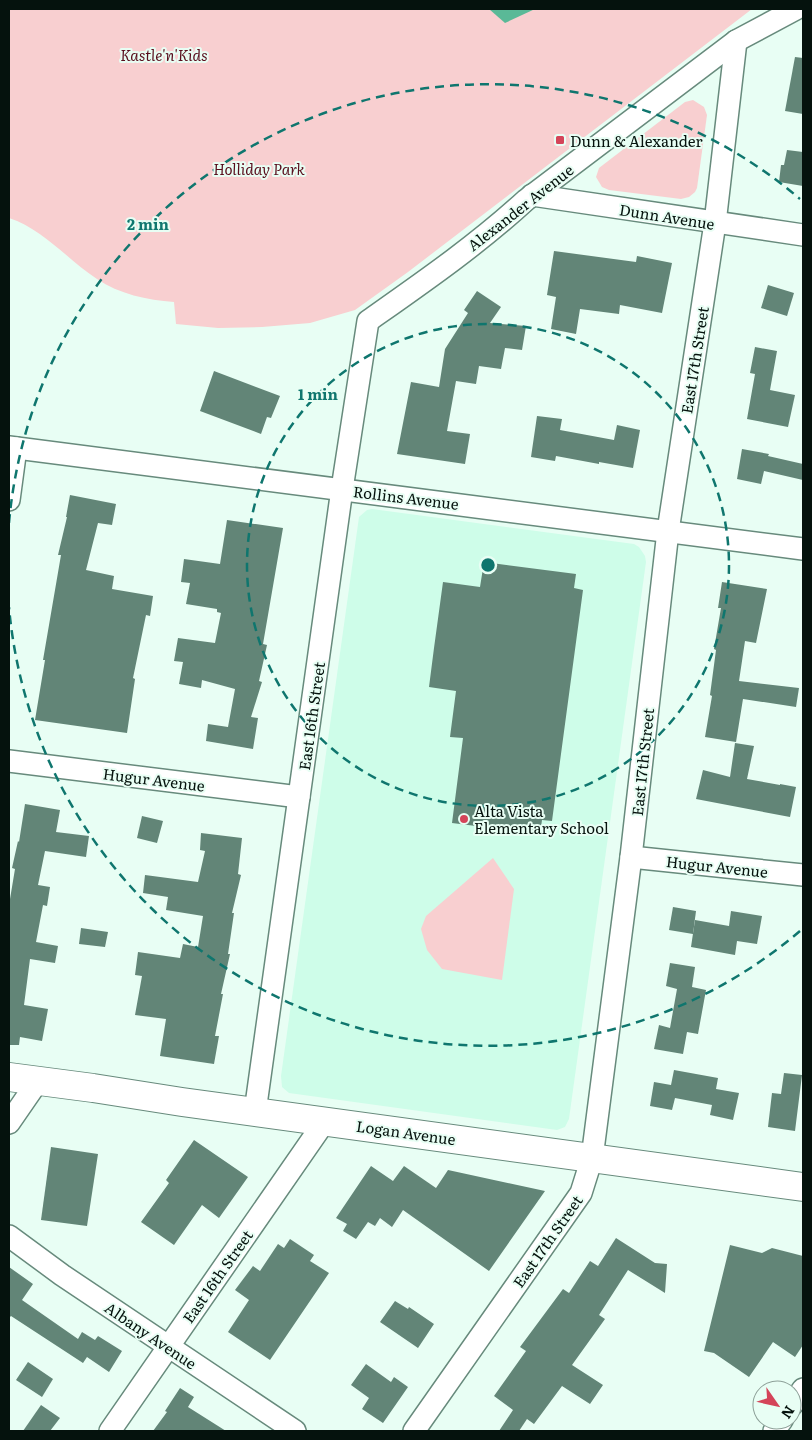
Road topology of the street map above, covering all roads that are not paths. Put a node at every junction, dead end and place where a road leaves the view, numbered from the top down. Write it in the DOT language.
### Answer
graph roads {
  1 [pos="796,9"];
  2 [pos="736,41"];
  3 [pos="532,195"];
  4 [pos="715,223"];
  5 [pos="803,235"];
  6 [pos="368,321"];
  7 [pos="12,447"];
  8 [pos="342,489"];
  9 [pos="9,500"];
  10 [pos="668,531"];
  11 [pos="803,549"];
  12 [pos="9,761"];
  13 [pos="299,797"];
  14 [pos="631,857"];
  15 [pos="803,875"];
  16 [pos="9,1078"];
  17 [pos="38,1082"];
  18 [pos="255,1112"];
  19 [pos="325,1121"];
  20 [pos="9,1123"];
  21 [pos="592,1158"];
  22 [pos="803,1187"];
  23 [pos="9,1236"];
  24 [pos="169,1346"];
  25 [pos="110,1431"];
  26 [pos="295,1431"];
  27 [pos="414,1431"];
  1 -- 2 [label="street, Alexander Avenue"];
  2 -- 3 [label="street, Alexander Avenue"];
  2 -- 4 [label="street, East 17th Street"];
  3 -- 4 [label="street, Dunn Avenue"];
  3 -- 6 [label="street, Alexander Avenue"];
  4 -- 5 [label="street, Dunn Avenue"];
  4 -- 10 [label="street, East 17th Street"];
  6 -- 8 [label="street, East 16th Street"];
  7 -- 8 [label="street, Rollins Avenue"];
  7 -- 9 [label="street"];
  8 -- 10 [label="street, Rollins Avenue"];
  8 -- 13 [label="street, East 16th Street"];
  10 -- 11 [label="street, Rollins Avenue"];
  10 -- 14 [label="street, East 17th Street"];
  12 -- 13 [label="street, Hugur Avenue"];
  13 -- 18 [label="street, East 16th Street"];
  14 -- 15 [label="street, Hugur Avenue"];
  14 -- 21 [label="street, East 17th Street"];
  16 -- 17 [label="street, Logan Avenue"];
  17 -- 18 [label="street, Logan Avenue"];
  17 -- 20 [label="street"];
  18 -- 19 [label="street, Logan Avenue"];
  19 -- 21 [label="street, Logan Avenue"];
  19 -- 24 [label="street, East 16th Street"];
  21 -- 22 [label="street, Logan Avenue"];
  21 -- 27 [label="street, East 17th Street"];
  23 -- 24 [label="street, Albany Avenue"];
  24 -- 25 [label="street, East 16th Street"];
  24 -- 26 [label="street, Albany Avenue"];
}
